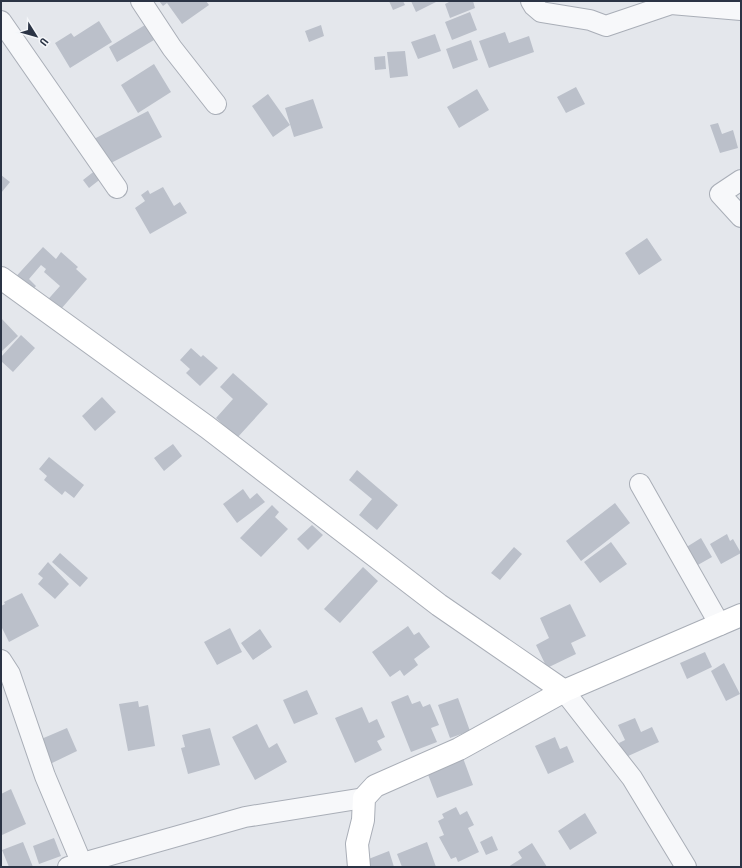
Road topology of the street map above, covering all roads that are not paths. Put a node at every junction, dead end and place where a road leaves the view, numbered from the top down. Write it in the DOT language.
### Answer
graph roads {
  1 [pos="141,1"];
  2 [pos="531,1"];
  3 [pos="741,10"];
  4 [pos="1,21"];
  5 [pos="216,104"];
  6 [pos="741,180"];
  7 [pos="117,188"];
  8 [pos="741,217"];
  9 [pos="1,278"];
  10 [pos="640,484"];
  11 [pos="741,615"];
  12 [pos="720,625"];
  13 [pos="1,660"];
  14 [pos="564,691"];
  15 [pos="364,798"];
  16 [pos="75,865"];
  17 [pos="359,867"];
  18 [pos="686,867"];
  1 -- 5 [label="street"];
  2 -- 3 [label="street"];
  4 -- 7 [label="street"];
  6 -- 8 [label="street"];
  9 -- 14 [label="street"];
  10 -- 12 [label="street"];
  11 -- 12 [label="street"];
  12 -- 14 [label="street"];
  13 -- 16 [label="street"];
  14 -- 15 [label="street"];
  14 -- 18 [label="street"];
  15 -- 16 [label="street"];
  15 -- 17 [label="street"];
}
